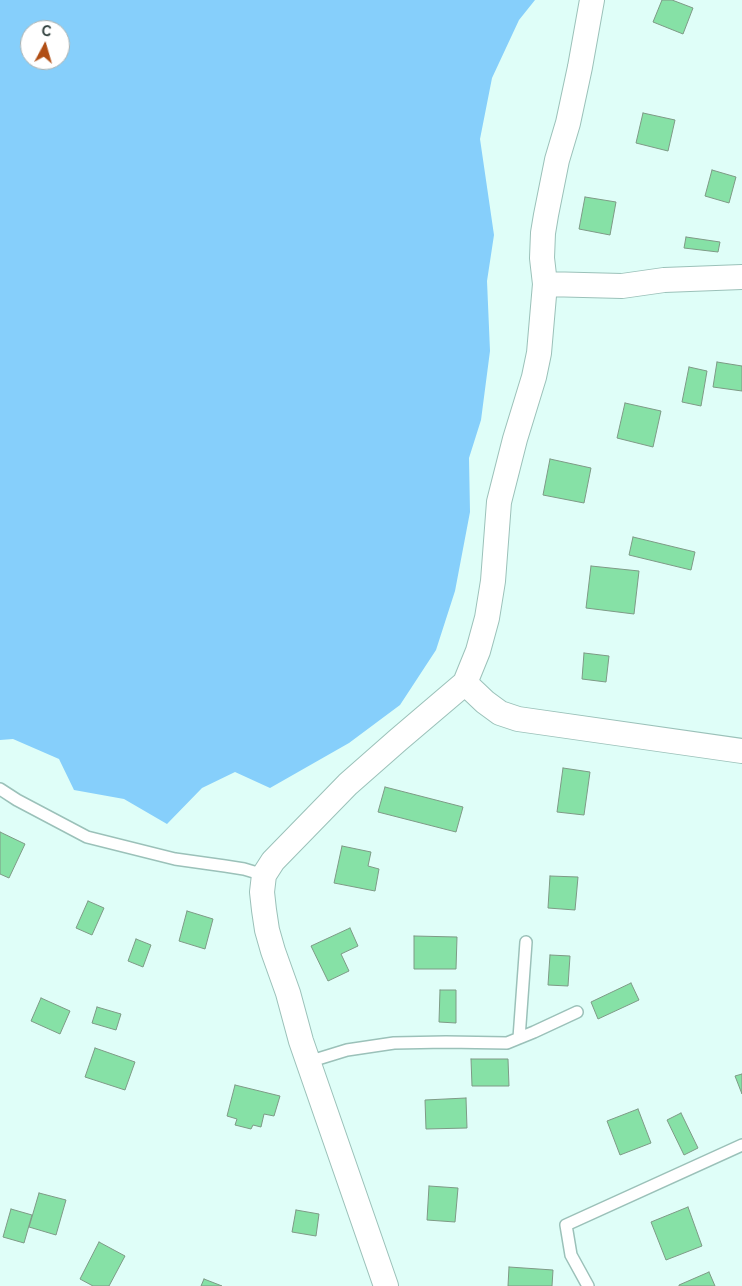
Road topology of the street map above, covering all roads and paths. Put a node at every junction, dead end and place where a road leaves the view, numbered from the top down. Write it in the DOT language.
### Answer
graph roads {
  1 [pos="592,0"];
  2 [pos="742,277"];
  3 [pos="545,284"];
  4 [pos="465,683"];
  5 [pos="742,751"];
  6 [pos="0,789"];
  7 [pos="264,875"];
  8 [pos="526,942"];
  9 [pos="577,1012"];
  10 [pos="519,1038"];
  11 [pos="308,1062"];
  12 [pos="742,1145"];
  13 [pos="386,1286"];
  14 [pos="588,1286"];
  1 -- 3 [label="street"];
  2 -- 3 [label="street"];
  3 -- 4 [label="street"];
  4 -- 5 [label="street"];
  4 -- 7 [label="street"];
  6 -- 7 [label="lane"];
  7 -- 11 [label="street"];
  8 -- 10 [label="lane"];
  9 -- 10 [label="lane"];
  10 -- 11 [label="lane"];
  11 -- 13 [label="street"];
  12 -- 14 [label="lane"];
}
